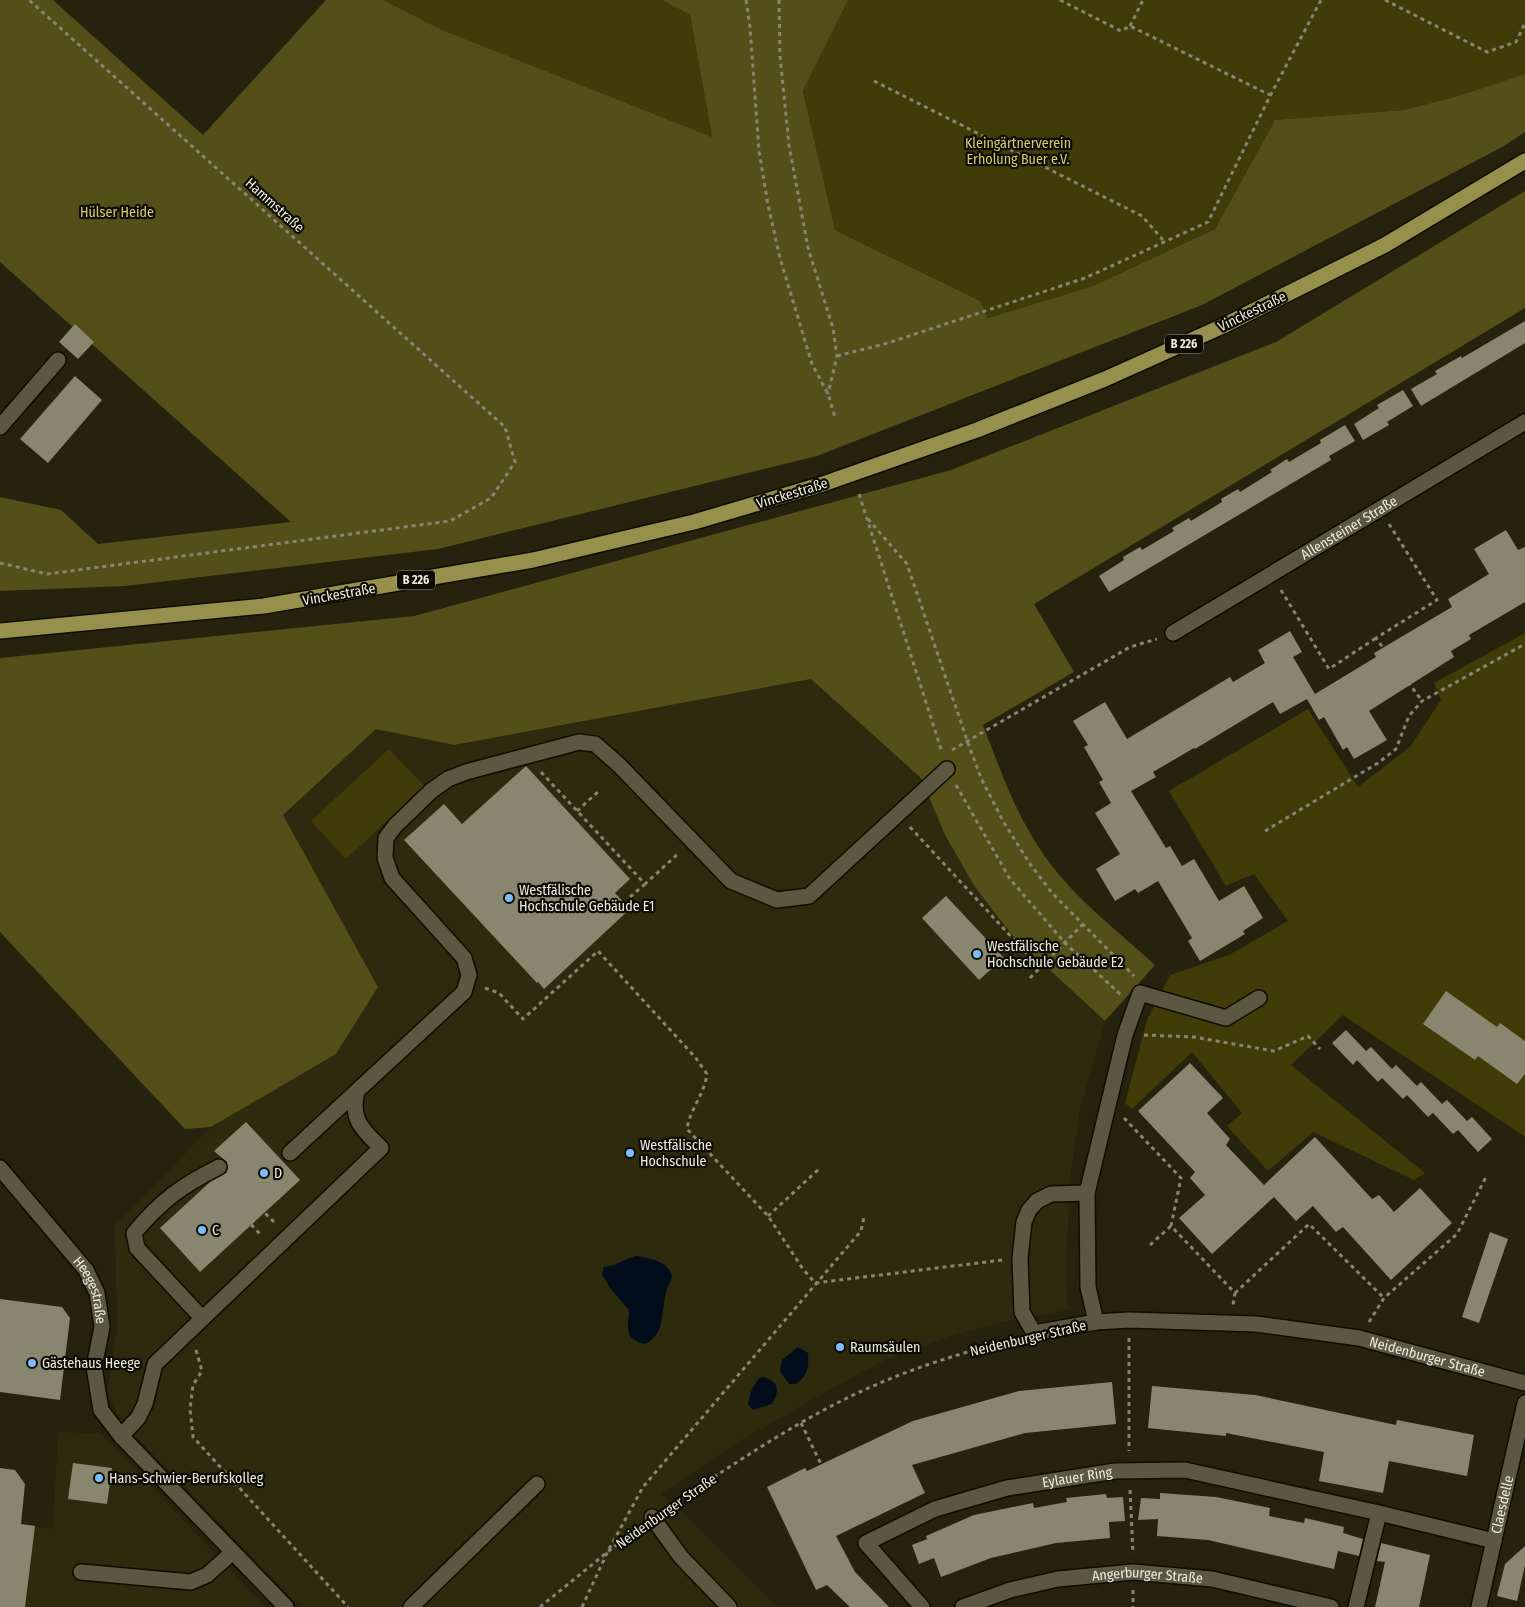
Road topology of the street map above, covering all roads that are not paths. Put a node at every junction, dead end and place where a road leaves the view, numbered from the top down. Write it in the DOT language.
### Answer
graph roads {
  1 [pos="1525,161"];
  2 [pos="58,360"];
  3 [pos="1525,422"];
  4 [pos="0,427"];
  5 [pos="0,630"];
  6 [pos="1173,633"];
  7 [pos="945,762"];
  8 [pos="1259,998"];
  9 [pos="357,1092"];
  10 [pos="290,1153"];
  11 [pos="219,1166"];
  12 [pos="0,1168"];
  13 [pos="1087,1193"];
  14 [pos="202,1318"];
  15 [pos="1096,1322"];
  16 [pos="1525,1383"];
  17 [pos="1525,1403"];
  18 [pos="122,1436"];
  19 [pos="537,1484"];
  20 [pos="1379,1513"];
  21 [pos="652,1517"];
  22 [pos="1494,1541"];
  23 [pos="232,1552"];
  24 [pos="81,1572"];
  25 [pos="286,1607"];
  26 [pos="411,1607"];
  27 [pos="729,1607"];
  28 [pos="922,1607"];
  29 [pos="963,1607"];
  30 [pos="1331,1607"];
  31 [pos="1356,1607"];
  32 [pos="1479,1607"];
  1 -- 5 [label="main road, Vinckestraße / B 226"];
  2 -- 4 [label="street"];
  3 -- 6 [label="street, Allensteiner Straße"];
  7 -- 9 [label="street"];
  8 -- 13 [label="street"];
  9 -- 10 [label="street"];
  9 -- 14 [label="street"];
  11 -- 14 [label="street"];
  12 -- 18 [label="street, Heegestraße"];
  13 -- 15 [label="street"];
  13 -- 15 [label="street, Neidenburger Straße"];
  14 -- 18 [label="street"];
  15 -- 16 [label="street, Neidenburger Straße"];
  17 -- 22 [label="street, Claesdelle"];
  18 -- 23 [label="street, Heegestraße"];
  19 -- 26 [label="street"];
  20 -- 22 [label="street, Eylauer Ring"];
  20 -- 28 [label="street, Eylauer Ring"];
  20 -- 31 [label="street"];
  21 -- 27 [label="street"];
  22 -- 32 [label="street, Claesdelle"];
  23 -- 24 [label="street"];
  23 -- 25 [label="street, Heegestraße"];
  29 -- 30 [label="street, Angerburger Straße"];
}
